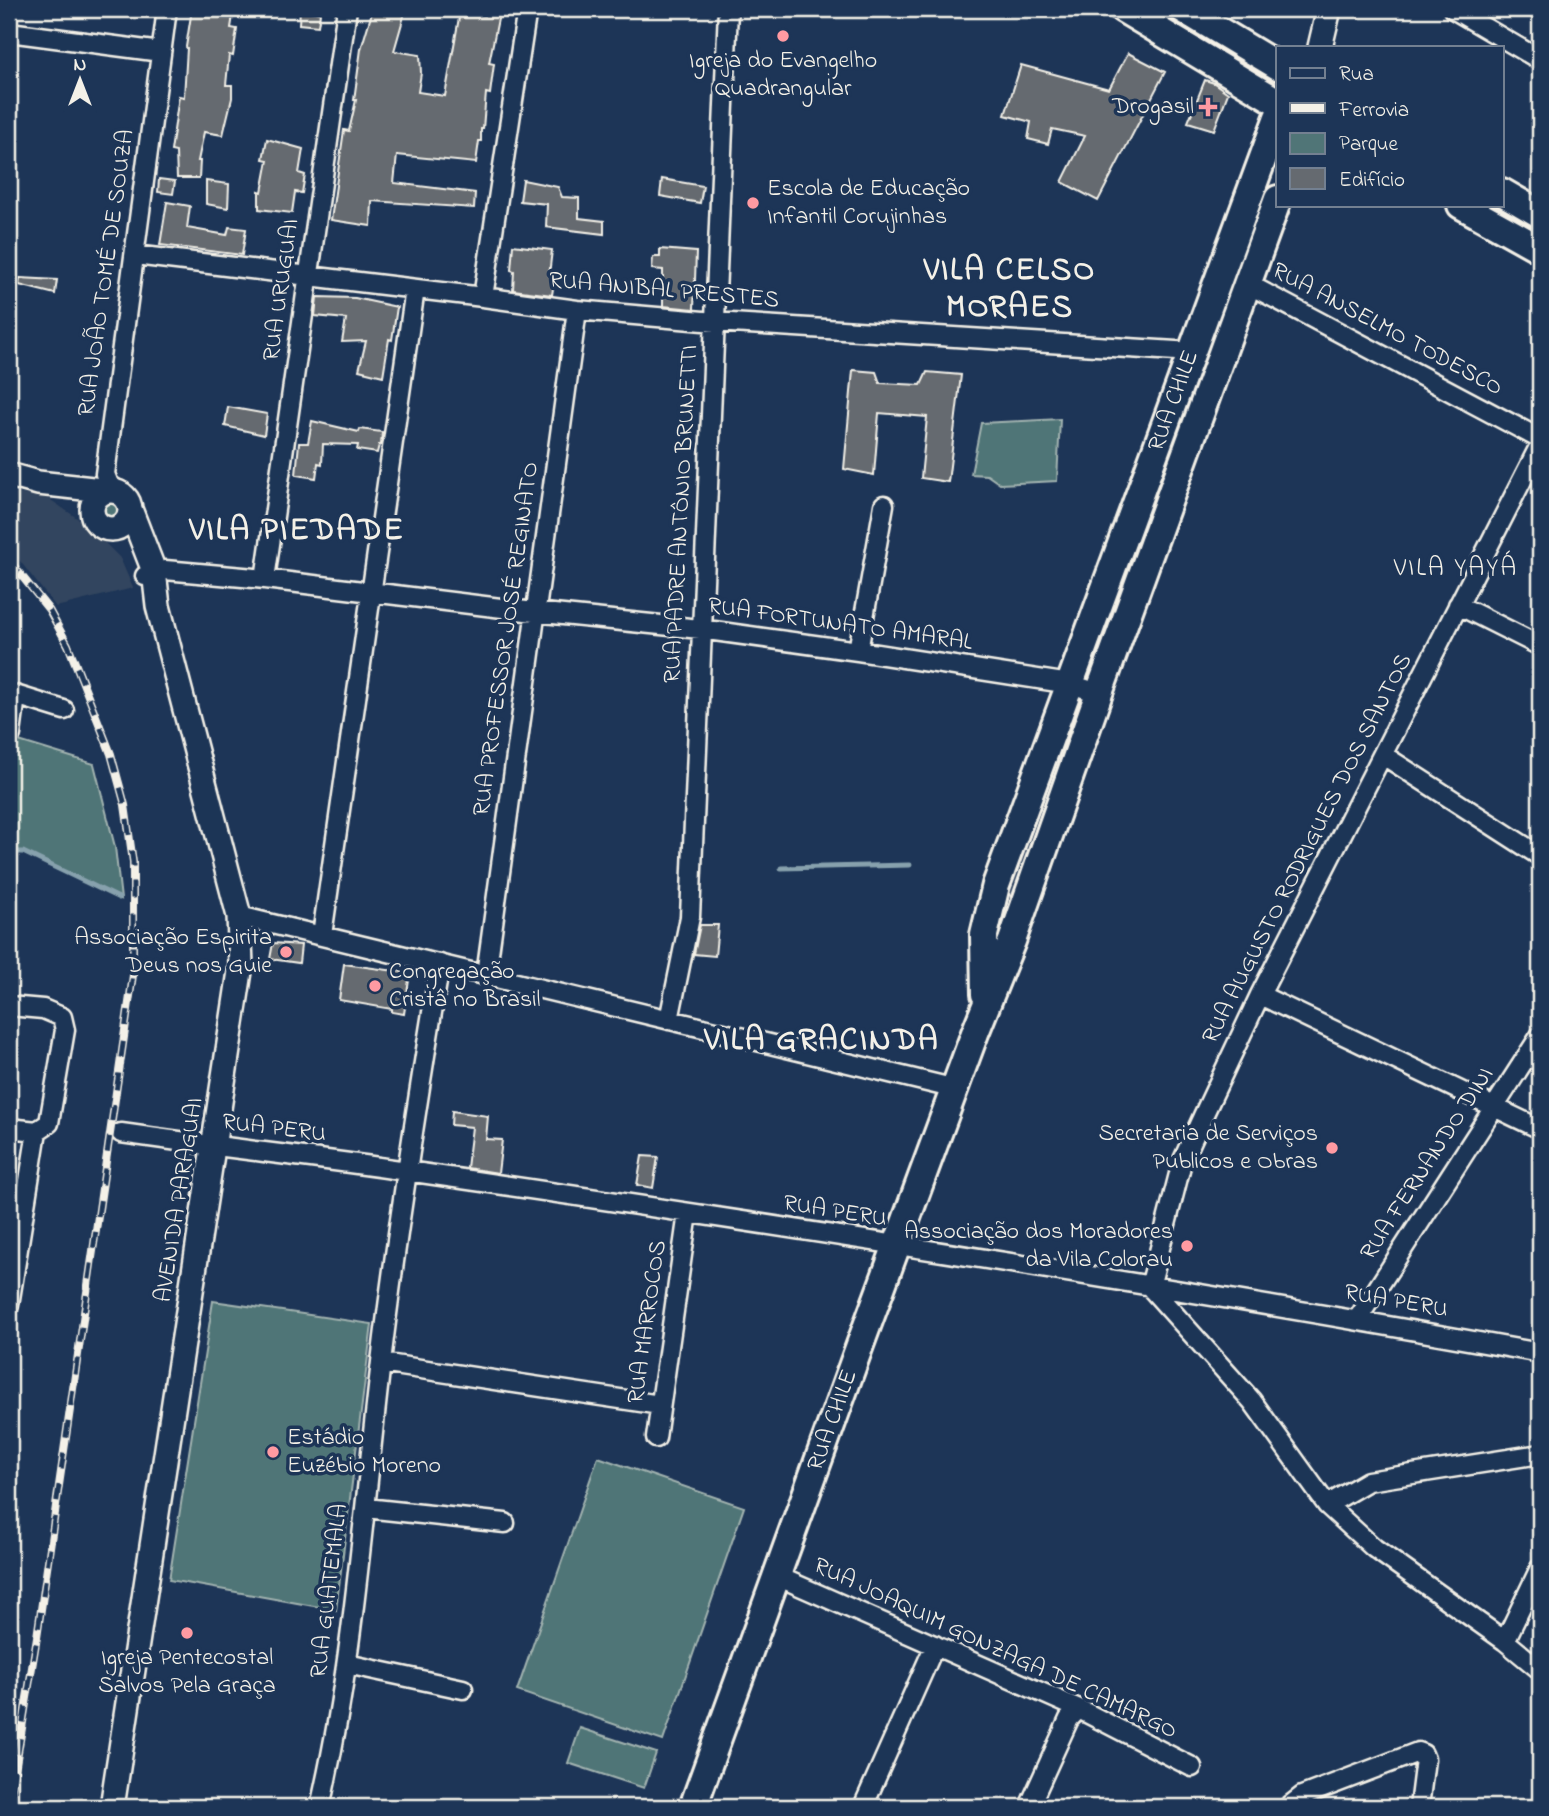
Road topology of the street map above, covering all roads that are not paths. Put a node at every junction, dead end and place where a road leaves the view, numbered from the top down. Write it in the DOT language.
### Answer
graph roads {
  1 [pos="167,9"];
  2 [pos="347,9"];
  3 [pos="527,9"];
  4 [pos="728,9"];
  5 [pos="1123,9"];
  6 [pos="1183,9"];
  7 [pos="1329,9"];
  8 [pos="1453,9"];
  9 [pos="9,32"];
  10 [pos="1318,43"];
  11 [pos="161,52"];
  12 [pos="1540,60"];
  13 [pos="1276,65"];
  14 [pos="1276,101"];
  15 [pos="1276,122"];
  16 [pos="1504,193"];
  17 [pos="1276,205"];
  18 [pos="1463,206"];
  19 [pos="1540,214"];
  20 [pos="1540,249"];
  21 [pos="135,255"];
  22 [pos="308,277"];
  23 [pos="1248,284"];
  24 [pos="415,289"];
  25 [pos="483,296"];
  26 [pos="577,310"];
  27 [pos="715,322"];
  28 [pos="1192,352"];
  29 [pos="1540,439"];
  30 [pos="1540,445"];
  31 [pos="9,475"];
  32 [pos="38,483"];
  33 [pos="121,497"];
  34 [pos="884,505"];
  35 [pos="101,522"];
  36 [pos="149,573"];
  37 [pos="265,579"];
  38 [pos="371,591"];
  39 [pos="1458,605"];
  40 [pos="534,612"];
  41 [pos="700,629"];
  42 [pos="1540,646"];
  43 [pos="858,651"];
  44 [pos="1070,684"];
  45 [pos="1099,693"];
  46 [pos="12,694"];
  47 [pos="64,710"];
  48 [pos="11,734"];
  49 [pos="1383,755"];
  50 [pos="1540,856"];
  51 [pos="239,916"];
  52 [pos="321,935"];
  53 [pos="984,935"];
  54 [pos="1012,942"];
  55 [pos="440,964"];
  56 [pos="486,975"];
  57 [pos="1260,995"];
  58 [pos="9,1006"];
  59 [pos="669,1020"];
  60 [pos="975,1033"];
  61 [pos="1540,1036"];
  62 [pos="956,1089"];
  63 [pos="1493,1107"];
  64 [pos="9,1128"];
  65 [pos="1540,1129"];
  66 [pos="37,1131"];
  67 [pos="121,1133"];
  68 [pos="215,1146"];
  69 [pos="406,1171"];
  70 [pos="688,1213"];
  71 [pos="898,1246"];
  72 [pos="14,1250"];
  73 [pos="1150,1287"];
  74 [pos="9,1305"];
  75 [pos="1357,1320"];
  76 [pos="1540,1353"];
  77 [pos="381,1363"];
  78 [pos="660,1405"];
  79 [pos="656,1438"];
  80 [pos="1540,1454"];
  81 [pos="1327,1505"];
  82 [pos="366,1508"];
  83 [pos="505,1523"];
  84 [pos="1540,1568"];
  85 [pos="777,1576"];
  86 [pos="1505,1641"];
  87 [pos="935,1644"];
  88 [pos="347,1664"];
  89 [pos="1540,1671"];
  90 [pos="463,1689"];
  91 [pos="1079,1710"];
  92 [pos="1192,1767"];
  93 [pos="112,1807"];
  94 [pos="320,1807"];
  95 [pos="693,1807"];
  96 [pos="863,1807"];
  97 [pos="1029,1807"];
  98 [pos="1287,1807"];
  99 [pos="1419,1807"];
  1 -- 11 [label="street, RUA JOÃO TOMÉ DE SOUZA"];
  2 -- 22 [label="street, RUA URUGUAI"];
  3 -- 25 [label="street"];
  4 -- 27 [label="street, RUA PADRE ANTÔNIO BRUNETTI"];
  5 -- 14 [label="main road"];
  6 -- 13 [label="main road"];
  7 -- 10 [label="street"];
  8 -- 12 [label="street"];
  9 -- 11 [label="street"];
  11 -- 21 [label="street, RUA JOÃO TOMÉ DE SOUZA"];
  15 -- 28 [label="main road, RUA CHILE"];
  16 -- 19 [label="main road"];
  17 -- 23 [label="main road, RUA CHILE"];
  18 -- 20 [label="main road"];
  21 -- 22 [label="street, RUA ANIBAL PRESTES"];
  21 -- 33 [label="street, RUA JOÃO TOMÉ DE SOUZA"];
  22 -- 24 [label="street, RUA ANIBAL PRESTES"];
  22 -- 37 [label="street, RUA URUGUAI"];
  23 -- 29 [label="street, RUA ANSELMO TODESCO"];
  23 -- 45 [label="main road, RUA CHILE"];
  24 -- 25 [label="street, RUA ANIBAL PRESTES"];
  24 -- 38 [label="street"];
  25 -- 26 [label="street, RUA ANIBAL PRESTES"];
  26 -- 27 [label="street, RUA ANIBAL PRESTES"];
  26 -- 40 [label="street, RUA PROFESSOR JOSÉ REGINATO"];
  27 -- 28 [label="street, RUA ANIBAL PRESTES"];
  27 -- 41 [label="street, RUA PADRE ANTÔNIO BRUNETTI"];
  28 -- 44 [label="main road, RUA CHILE"];
  30 -- 39 [label="street, RUA AUGUSTO RODRIGUES DOS SANTOS"];
  31 -- 32 [label="street"];
  32 -- 33 [label="street"];
  32 -- 35 [label="street, AVENIDA PARAGUAI"];
  33 -- 35 [label="street"];
  33 -- 35 [label="street"];
  33 -- 36 [label="street, AVENIDA PARAGUAI"];
  34 -- 43 [label="street"];
  35 -- 36 [label="street, AVENIDA PARAGUAI"];
  36 -- 37 [label="street, RUA FORTUNATO AMARAL"];
  36 -- 51 [label="street, AVENIDA PARAGUAI"];
  37 -- 38 [label="street, RUA FORTUNATO AMARAL"];
  38 -- 40 [label="street, RUA FORTUNATO AMARAL"];
  38 -- 52 [label="street"];
  39 -- 42 [label="street"];
  39 -- 49 [label="street, RUA AUGUSTO RODRIGUES DOS SANTOS"];
  40 -- 41 [label="street, RUA FORTUNATO AMARAL"];
  40 -- 56 [label="street, RUA PROFESSOR JOSÉ REGINATO"];
  41 -- 43 [label="street, RUA FORTUNATO AMARAL"];
  41 -- 59 [label="street, RUA PADRE ANTÔNIO BRUNETTI"];
  43 -- 44 [label="street, RUA FORTUNATO AMARAL"];
  44 -- 45 [label="street"];
  44 -- 53 [label="main road, RUA CHILE"];
  45 -- 54 [label="main road, RUA CHILE"];
  46 -- 47 [label="street"];
  46 -- 48 [label="street"];
  49 -- 50 [label="street"];
  49 -- 57 [label="street, RUA AUGUSTO RODRIGUES DOS SANTOS"];
  51 -- 52 [label="street"];
  51 -- 68 [label="street, AVENIDA PARAGUAI"];
  52 -- 55 [label="street"];
  53 -- 54 [label="main road"];
  53 -- 60 [label="main road, RUA CHILE"];
  54 -- 60 [label="main road, RUA CHILE"];
  55 -- 56 [label="street"];
  55 -- 69 [label="street, RUA GUATEMALA"];
  56 -- 59 [label="street"];
  57 -- 63 [label="street"];
  57 -- 73 [label="street, RUA AUGUSTO RODRIGUES DOS SANTOS"];
  58 -- 66 [label="street"];
  59 -- 62 [label="street"];
  60 -- 62 [label="main road, RUA CHILE"];
  61 -- 63 [label="street, RUA FERNANDO DINI"];
  62 -- 71 [label="main road, RUA CHILE"];
  63 -- 65 [label="street"];
  63 -- 75 [label="street, RUA FERNANDO DINI"];
  64 -- 66 [label="street"];
  66 -- 72 [label="street"];
  67 -- 68 [label="street, RUA PERU"];
  68 -- 69 [label="street, RUA PERU"];
  68 -- 93 [label="street, AVENIDA PARAGUAI"];
  69 -- 70 [label="street, RUA PERU"];
  69 -- 77 [label="street, RUA GUATEMALA"];
  70 -- 71 [label="street, RUA PERU"];
  70 -- 78 [label="street, RUA MARROCOS"];
  71 -- 73 [label="street, RUA PERU"];
  71 -- 85 [label="main road, RUA CHILE"];
  72 -- 74 [label="street"];
  73 -- 75 [label="street, RUA PERU"];
  73 -- 81 [label="street"];
  75 -- 76 [label="street, RUA PERU"];
  77 -- 78 [label="street"];
  77 -- 82 [label="street, RUA GUATEMALA"];
  78 -- 79 [label="street, RUA MARROCOS"];
  80 -- 81 [label="street"];
  81 -- 86 [label="street"];
  82 -- 83 [label="street"];
  82 -- 88 [label="street, RUA GUATEMALA"];
  84 -- 86 [label="street"];
  85 -- 87 [label="street, RUA JOAQUIM GONZAGA DE CAMARGO"];
  85 -- 95 [label="main road, RUA CHILE"];
  86 -- 89 [label="street"];
  87 -- 91 [label="street, RUA JOAQUIM GONZAGA DE CAMARGO"];
  87 -- 96 [label="street"];
  88 -- 90 [label="street"];
  88 -- 94 [label="street, RUA GUATEMALA"];
  91 -- 92 [label="street, RUA JOAQUIM GONZAGA DE CAMARGO"];
  91 -- 97 [label="street"];
  98 -- 99 [label="street"];
}
